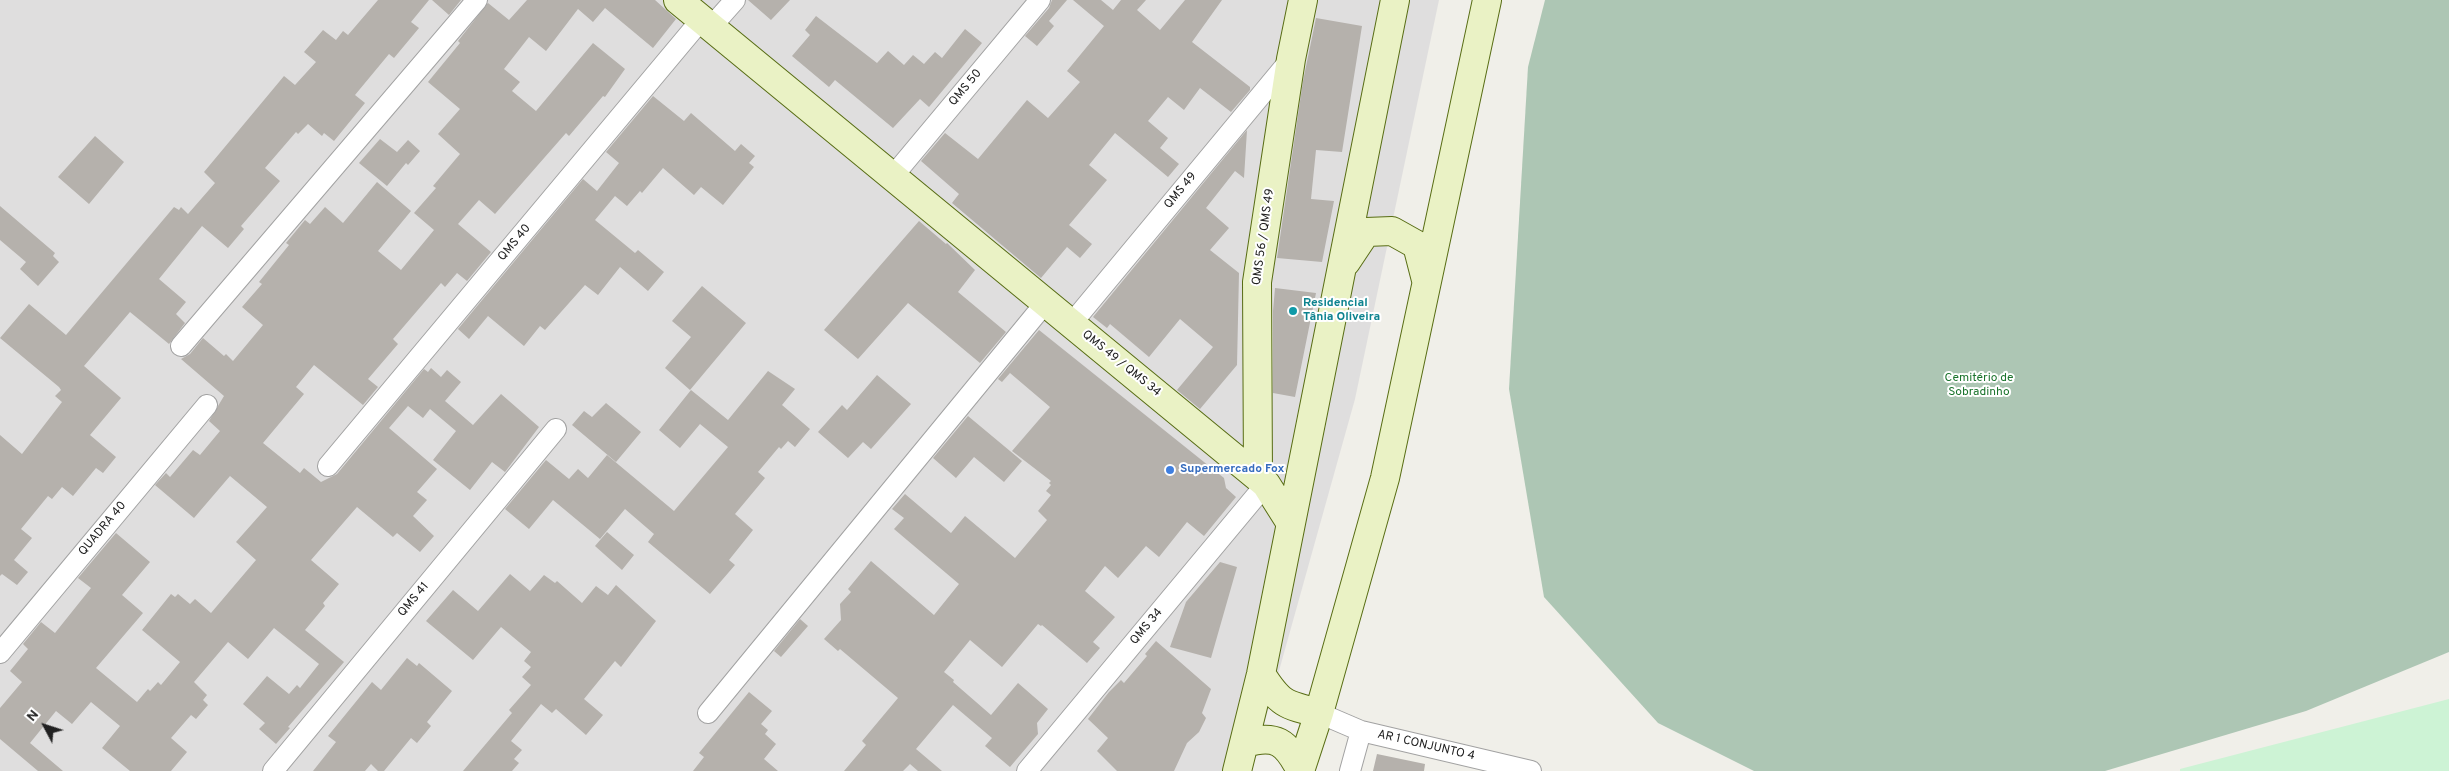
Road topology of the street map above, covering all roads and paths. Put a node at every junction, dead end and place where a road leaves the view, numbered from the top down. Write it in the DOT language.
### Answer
graph roads {
  1 [pos="477,0"];
  2 [pos="678,0"];
  3 [pos="735,0"];
  4 [pos="1040,0"];
  5 [pos="1303,0"];
  6 [pos="1395,0"];
  7 [pos="1487,0"];
  8 [pos="706,24"];
  9 [pos="1291,59"];
  10 [pos="893,176"];
  11 [pos="1341,269"];
  12 [pos="1427,286"];
  13 [pos="1046,302"];
  14 [pos="1072,323"];
  15 [pos="181,346"];
  16 [pos="206,405"];
  17 [pos="556,430"];
  18 [pos="1303,454"];
  19 [pos="328,466"];
  20 [pos="1262,480"];
  21 [pos="1290,522"];
  22 [pos="0,653"];
  23 [pos="1261,674"];
  24 [pos="708,712"];
  25 [pos="1319,713"];
  26 [pos="1361,731"];
  27 [pos="1245,743"];
  28 [pos="1300,770"];
  29 [pos="272,771"];
  30 [pos="1027,771"];
  31 [pos="1238,771"];
  32 [pos="1350,771"];
  33 [pos="1531,771"];
  1 -- 15 [label="street"];
  2 -- 8 [label="main road, QMS 49 / QMS 34"];
  3 -- 8 [label="street, QMS 40"];
  4 -- 10 [label="street, QMS 50"];
  5 -- 9 [label="main road, QMS 56 / QMS 49"];
  6 -- 11 [label="main road"];
  7 -- 12 [label="main road"];
  8 -- 10 [label="main road, QMS 49 / QMS 34"];
  8 -- 19 [label="street, QMS 40"];
  9 -- 14 [label="street, QMS 49"];
  9 -- 20 [label="main road, QMS 56 / QMS 49"];
  10 -- 13 [label="main road, QMS 49 / QMS 34"];
  11 -- 12 [label="main road"];
  11 -- 18 [label="main road"];
  12 -- 25 [label="main road"];
  13 -- 14 [label="main road, QMS 49 / QMS 34"];
  13 -- 24 [label="street"];
  14 -- 20 [label="main road, QMS 49 / QMS 34"];
  16 -- 22 [label="street, QUADRA 40"];
  17 -- 29 [label="street, QMS 41"];
  18 -- 20 [label="main road"];
  18 -- 21 [label="main road"];
  20 -- 21 [label="main road"];
  20 -- 30 [label="street, QMS 34"];
  21 -- 23 [label="main road"];
  23 -- 25 [label="main road"];
  23 -- 27 [label="main road"];
  25 -- 26 [label="street"];
  25 -- 28 [label="main road"];
  26 -- 32 [label="street, AR 1 CONJUNTO 4"];
  26 -- 33 [label="street, AR 1 CONJUNTO 4"];
  27 -- 28 [label="main road"];
  27 -- 31 [label="main road"];
}
